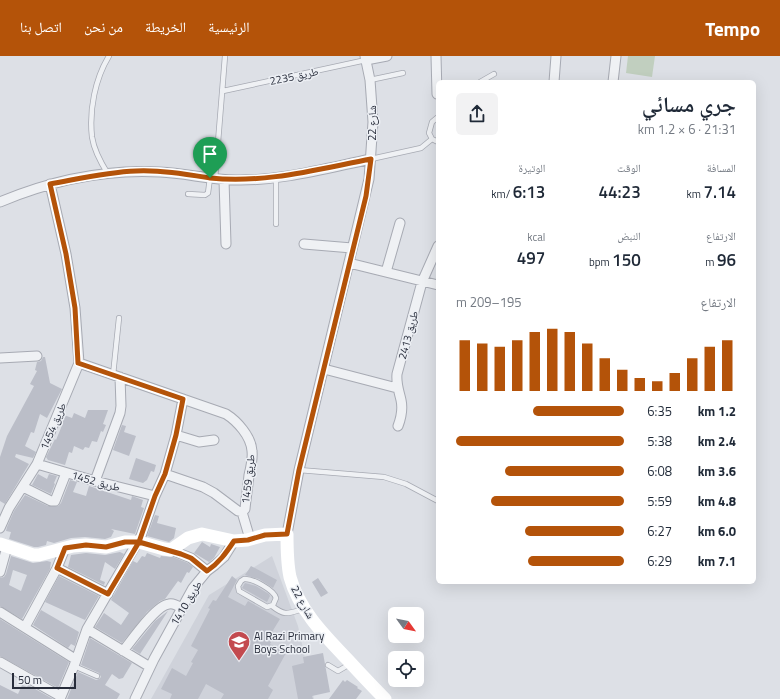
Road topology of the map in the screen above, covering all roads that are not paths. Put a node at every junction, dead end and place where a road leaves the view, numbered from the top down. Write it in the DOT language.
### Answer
graph roads {
  1 [pos="109,56"];
  2 [pos="226,56"];
  3 [pos="387,56"];
  4 [pos="436,56"];
  5 [pos="556,56"];
  6 [pos="616,56"];
  7 [pos="365,58"];
  8 [pos="403,73"];
  9 [pos="494,74"];
  10 [pos="370,80"];
  11 [pos="437,80"];
  12 [pos="484,80"];
  13 [pos="554,80"];
  14 [pos="613,80"];
  15 [pos="223,91"];
  16 [pos="436,119"];
  17 [pos="432,139"];
  18 [pos="436,141"];
  19 [pos="371,159"];
  20 [pos="108,174"];
  21 [pos="276,178"];
  22 [pos="212,179"];
  23 [pos="224,180"];
  24 [pos="50,184"];
  25 [pos="188,194"];
  26 [pos="0,202"];
  27 [pos="400,222"];
  28 [pos="276,224"];
  29 [pos="226,244"];
  30 [pos="304,244"];
  31 [pos="352,248"];
  32 [pos="436,250"];
  33 [pos="349,263"];
  34 [pos="386,272"];
  35 [pos="422,282"];
  36 [pos="436,286"];
  37 [pos="119,318"];
  38 [pos="37,356"];
  39 [pos="0,358"];
  40 [pos="78,363"];
  41 [pos="324,369"];
  42 [pos="117,376"];
  43 [pos="397,388"];
  44 [pos="183,399"];
  45 [pos="398,426"];
  46 [pos="176,435"];
  47 [pos="214,440"];
  48 [pos="37,464"];
  49 [pos="299,470"];
  50 [pos="66,473"];
  51 [pos="165,474"];
  52 [pos="95,481"];
  53 [pos="22,487"];
  54 [pos="155,496"];
  55 [pos="436,500"];
  56 [pos="242,512"];
  57 [pos="0,528"];
  58 [pos="287,534"];
  59 [pos="250,539"];
  60 [pos="234,541"];
  61 [pos="139,542"];
  62 [pos="4,546"];
  63 [pos="65,548"];
  64 [pos="171,550"];
  65 [pos="57,568"];
  66 [pos="207,571"];
  67 [pos="0,572"];
  68 [pos="108,594"];
  69 [pos="272,606"];
  70 [pos="181,608"];
  71 [pos="304,608"];
  72 [pos="0,612"];
  73 [pos="25,627"];
  74 [pos="87,629"];
  75 [pos="123,651"];
  76 [pos="0,662"];
  77 [pos="74,662"];
  78 [pos="351,663"];
  79 [pos="328,665"];
  80 [pos="150,667"];
  81 [pos="97,676"];
  82 [pos="60,698"];
  83 [pos="135,699"];
  84 [pos="385,699"];
  1 -- 20 [label="lane"];
  2 -- 15 [label="lane"];
  3 -- 7 [label="street"];
  4 -- 11 [label="street"];
  5 -- 13 [label="street"];
  6 -- 14 [label="street"];
  7 -- 10 [label="street, شارع 22"];
  7 -- 15 [label="lane, طريق 2235"];
  8 -- 10 [label="lane"];
  9 -- 12 [label="lane"];
  10 -- 19 [label="street, شارع 22"];
  15 -- 22 [label="lane"];
  16 -- 17 [label="lane"];
  17 -- 18 [label="lane"];
  17 -- 19 [label="lane"];
  19 -- 21 [label="street"];
  19 -- 31 [label="street, شارع 22"];
  20 -- 22 [label="street"];
  20 -- 24 [label="street"];
  21 -- 23 [label="street"];
  21 -- 28 [label="lane"];
  22 -- 23 [label="street"];
  22 -- 25 [label="lane"];
  23 -- 29 [label="street"];
  24 -- 26 [label="street"];
  24 -- 40 [label="street"];
  27 -- 34 [label="street"];
  30 -- 31 [label="street"];
  31 -- 33 [label="street, شارع 22"];
  32 -- 35 [label="street, طريق 2413"];
  33 -- 34 [label="street"];
  33 -- 41 [label="street, شارع 22"];
  34 -- 35 [label="street"];
  35 -- 36 [label="street"];
  35 -- 43 [label="street, طريق 2413"];
  37 -- 42 [label="lane"];
  38 -- 39 [label="street"];
  40 -- 42 [label="street, طريق 1459"];
  40 -- 48 [label="street, طريق 1454"];
  41 -- 43 [label="street"];
  41 -- 49 [label="street, شارع 22"];
  42 -- 44 [label="street, طريق 1459"];
  42 -- 52 [label="street"];
  43 -- 45 [label="street, طريق 2413"];
  44 -- 46 [label="street"];
  44 -- 56 [label="street, طريق 1459"];
  46 -- 47 [label="street"];
  46 -- 51 [label="street"];
  48 -- 50 [label="street, طريق 1452"];
  48 -- 53 [label="street, طريق 1454"];
  49 -- 55 [label="lane"];
  49 -- 58 [label="street, شارع 22"];
  50 -- 52 [label="street, طريق 1452"];
  50 -- 53 [label="street"];
  51 -- 54 [label="street"];
  51 -- 56 [label="street, طريق 1459"];
  52 -- 54 [label="street, طريق 1452"];
  53 -- 57 [label="street, طريق 1454"];
  54 -- 61 [label="street"];
  56 -- 59 [label="street"];
  58 -- 59 [label="street"];
  58 -- 71 [label="street, شارع 22"];
  59 -- 60 [label="street"];
  60 -- 64 [label="street"];
  60 -- 66 [label="street, طريق 1410"];
  61 -- 63 [label="street"];
  61 -- 64 [label="street"];
  61 -- 68 [label="street"];
  62 -- 63 [label="street"];
  62 -- 67 [label="street"];
  63 -- 65 [label="street"];
  64 -- 66 [label="street"];
  65 -- 68 [label="street"];
  65 -- 73 [label="street"];
  66 -- 70 [label="street, طريق 1410"];
  68 -- 74 [label="street"];
  69 -- 69 [label="lane"];
  69 -- 71 [label="lane"];
  70 -- 75 [label="street"];
  70 -- 80 [label="street, طريق 1410"];
  71 -- 78 [label="street, شارع 22"];
  72 -- 73 [label="street"];
  73 -- 77 [label="street"];
  74 -- 75 [label="street"];
  74 -- 77 [label="street"];
  75 -- 80 [label="street"];
  76 -- 82 [label="street"];
  77 -- 81 [label="lane"];
  77 -- 82 [label="street"];
  78 -- 79 [label="lane"];
  78 -- 84 [label="street, شارع 22"];
  80 -- 83 [label="street, طريق 1410"];
}
